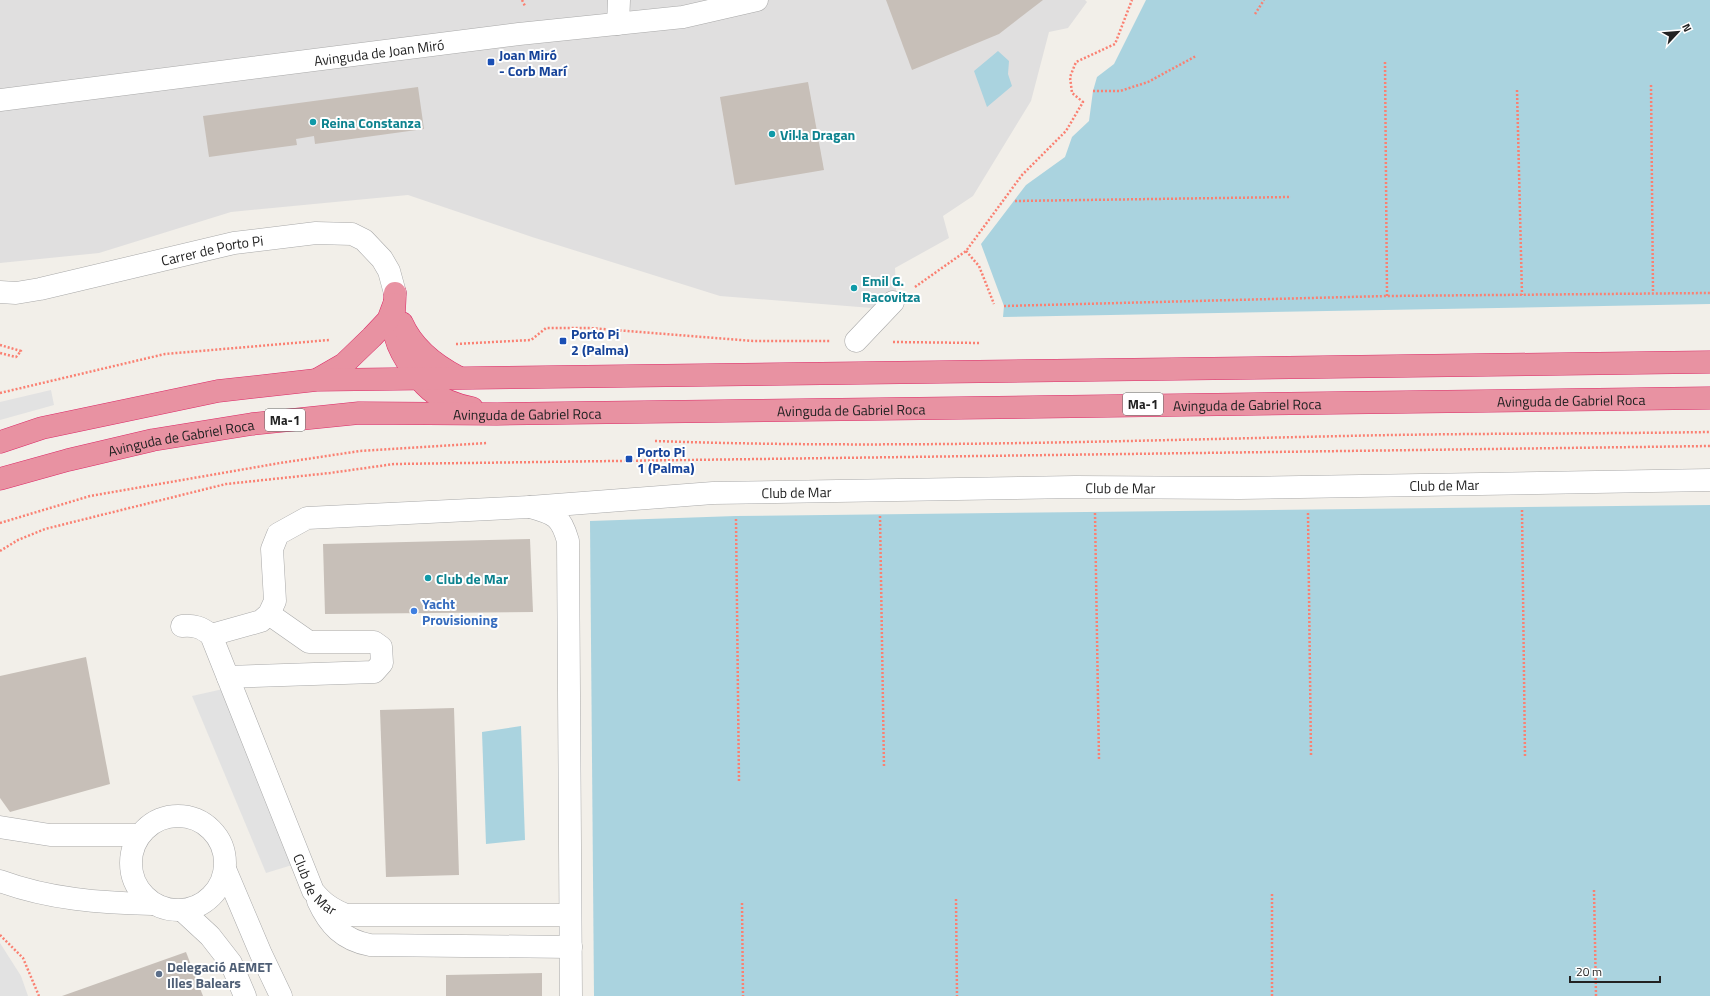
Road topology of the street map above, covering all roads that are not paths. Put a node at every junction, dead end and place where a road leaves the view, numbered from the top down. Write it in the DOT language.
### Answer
graph roads {
  1 [pos="619,0"];
  2 [pos="757,0"];
  3 [pos="618,24"];
  4 [pos="0,100"];
  5 [pos="0,292"];
  6 [pos="395,292"];
  7 [pos="893,302"];
  8 [pos="856,341"];
  9 [pos="1710,362"];
  10 [pos="420,378"];
  11 [pos="459,378"];
  12 [pos="316,380"];
  13 [pos="1710,398"];
  14 [pos="497,414"];
  15 [pos="0,442"];
  16 [pos="0,480"];
  17 [pos="1710,480"];
  18 [pos="530,506"];
  19 [pos="269,614"];
  20 [pos="182,626"];
  21 [pos="211,635"];
  22 [pos="228,677"];
  23 [pos="0,827"];
  24 [pos="139,835"];
  25 [pos="225,869"];
  26 [pos="0,881"];
  27 [pos="314,891"];
  28 [pos="152,904"];
  29 [pos="183,911"];
  30 [pos="570,915"];
  31 [pos="571,947"];
  32 [pos="245,996"];
  33 [pos="281,996"];
  34 [pos="571,996"];
  1 -- 3 [label="street"];
  2 -- 3 [label="street, Avinguda de Joan Miró"];
  3 -- 4 [label="street, Avinguda de Joan Miró"];
  5 -- 6 [label="street, Carrer de Porto Pi"];
  6 -- 10 [label="highway"];
  6 -- 11 [label="highway"];
  6 -- 12 [label="highway"];
  7 -- 8 [label="street"];
  9 -- 11 [label="highway"];
  10 -- 11 [label="highway"];
  10 -- 12 [label="highway"];
  10 -- 14 [label="highway"];
  12 -- 15 [label="highway"];
  13 -- 14 [label="highway, Avinguda de Gabriel Roca / Ma-1"];
  14 -- 16 [label="highway, Avinguda de Gabriel Roca / Ma-1"];
  17 -- 18 [label="street, Club de Mar"];
  18 -- 19 [label="street, Club de Mar"];
  18 -- 30 [label="street, Club de Mar"];
  19 -- 21 [label="street"];
  19 -- 22 [label="street"];
  20 -- 21 [label="street"];
  21 -- 22 [label="street, Club de Mar"];
  22 -- 27 [label="street, Club de Mar"];
  23 -- 24 [label="street"];
  24 -- 25 [label="street"];
  24 -- 28 [label="street"];
  25 -- 29 [label="street"];
  25 -- 33 [label="street"];
  26 -- 28 [label="street"];
  27 -- 30 [label="street, Club de Mar"];
  27 -- 31 [label="street"];
  28 -- 29 [label="street"];
  29 -- 32 [label="street"];
  30 -- 31 [label="street, Club de Mar"];
  31 -- 34 [label="street, Club de Mar"];
}
